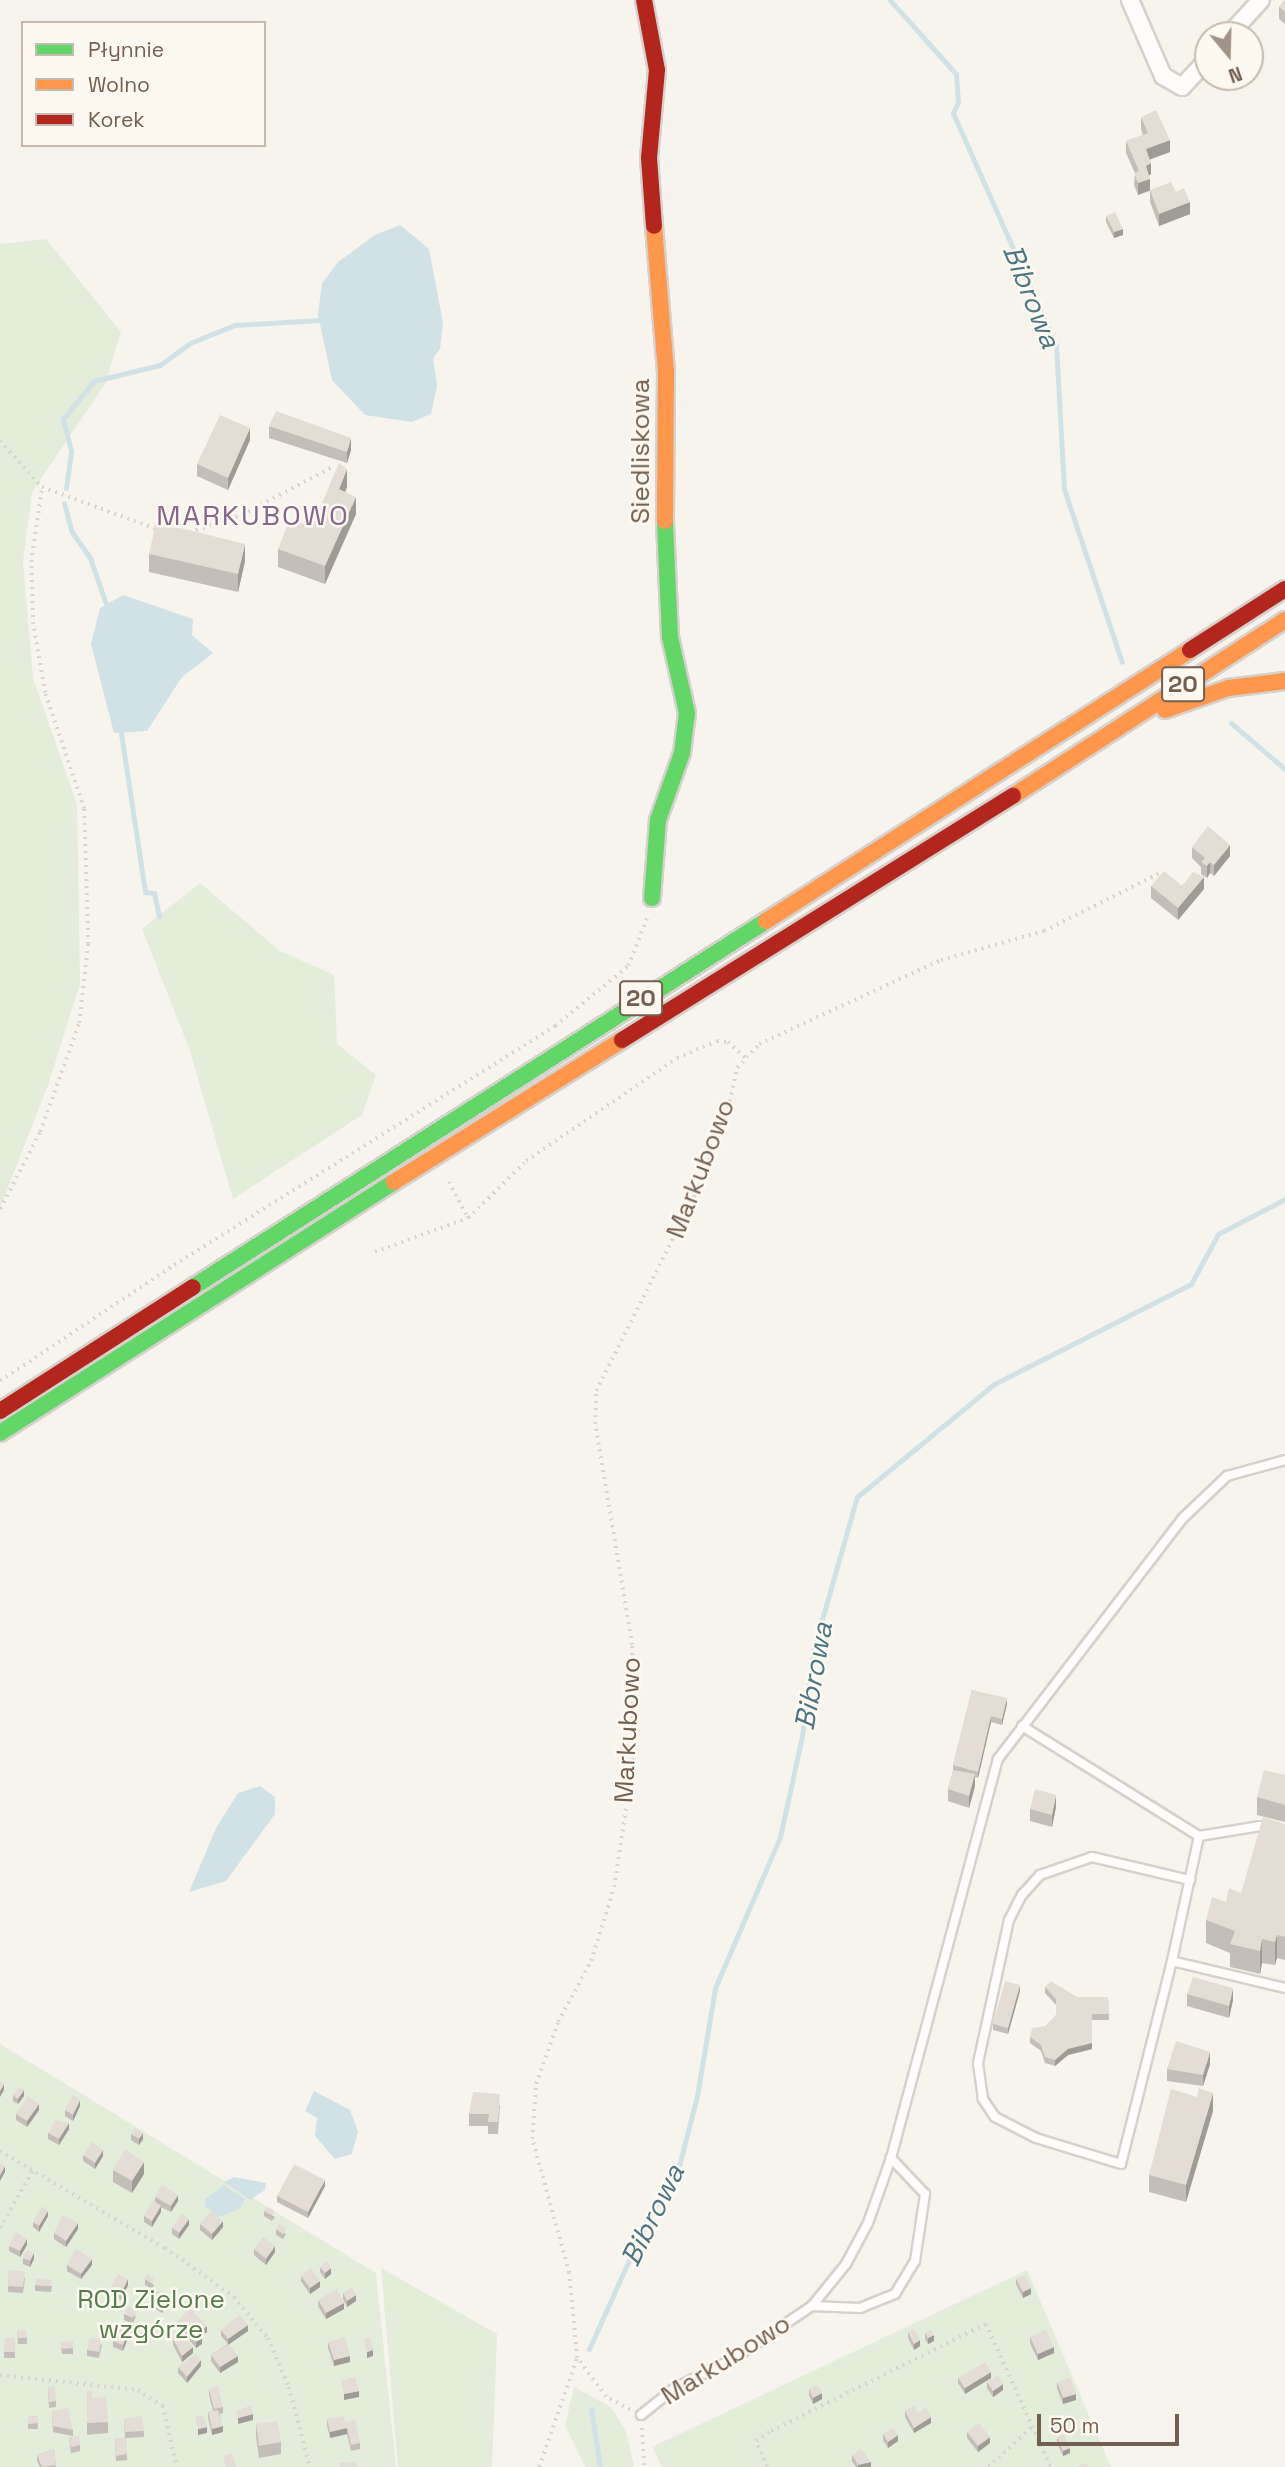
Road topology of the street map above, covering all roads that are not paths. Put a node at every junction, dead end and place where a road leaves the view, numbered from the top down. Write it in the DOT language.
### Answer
graph roads {
  1 [pos="644,0"];
  2 [pos="1130,0"];
  3 [pos="1261,0"];
  4 [pos="1242,21"];
  5 [pos="1194,74"];
  6 [pos="1285,589"];
  7 [pos="1285,620"];
  8 [pos="1285,681"];
  9 [pos="1084,752"];
  10 [pos="652,898"];
  11 [pos="0,1411"];
  12 [pos="0,1433"];
  13 [pos="1285,1460"];
  14 [pos="1022,1726"];
  15 [pos="1285,1834"];
  16 [pos="1199,1836"];
  17 [pos="1189,1880"];
  18 [pos="1172,1961"];
  19 [pos="1285,1988"];
  20 [pos="891,2158"];
  21 [pos="812,2306"];
  22 [pos="640,2415"];
  1 -- 10 [label="main road, Siedliskowa"];
  2 -- 5 [label="street"];
  3 -- 4 [label="street"];
  6 -- 11 [label="main road, 20"];
  7 -- 9 [label="main road, 20"];
  8 -- 9 [label="main road"];
  9 -- 12 [label="main road, 20"];
  13 -- 14 [label="lane, Markubowo"];
  14 -- 16 [label="lane"];
  14 -- 20 [label="lane, Markubowo"];
  15 -- 16 [label="lane"];
  16 -- 17 [label="lane"];
  17 -- 18 [label="lane"];
  17 -- 18 [label="lane"];
  18 -- 19 [label="lane"];
  20 -- 21 [label="lane, Markubowo"];
  20 -- 21 [label="lane, Markubowo"];
  21 -- 22 [label="lane, Markubowo"];
}
